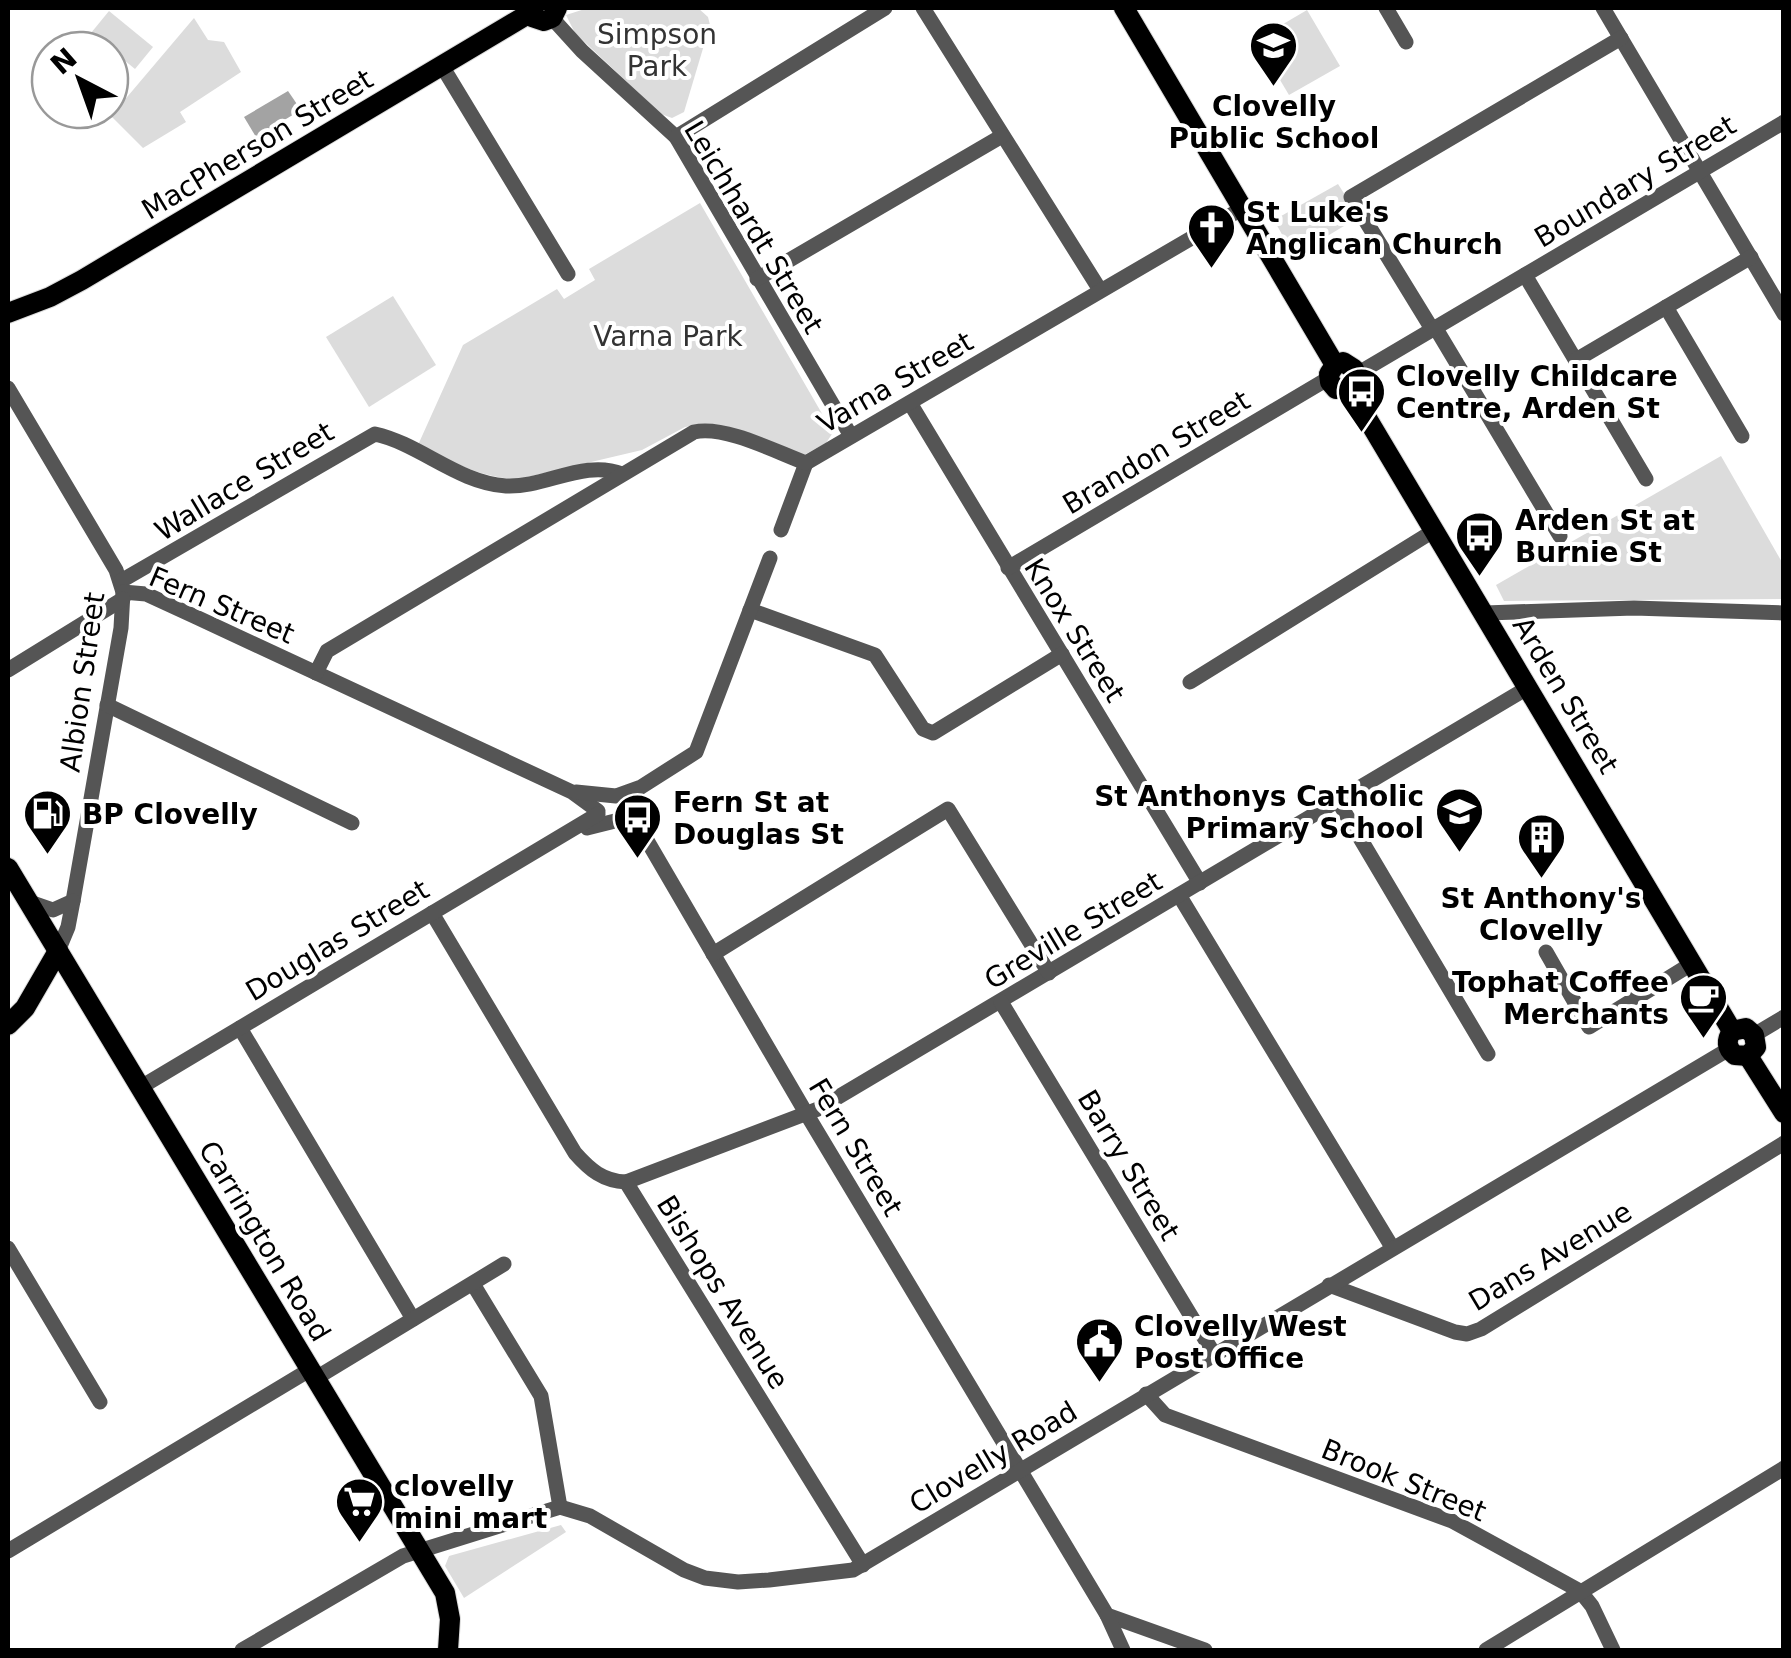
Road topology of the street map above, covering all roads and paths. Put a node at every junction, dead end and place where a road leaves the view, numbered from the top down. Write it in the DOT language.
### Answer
graph roads {
  1 [pos="885,8"];
  2 [pos="923,8"];
  3 [pos="1124,8"];
  4 [pos="1386,8"];
  5 [pos="1603,8"];
  6 [pos="529,10"];
  7 [pos="554,12"];
  8 [pos="1621,38"];
  9 [pos="1406,42"];
  10 [pos="442,66"];
  11 [pos="1784,122"];
  12 [pos="1002,136"];
  13 [pos="676,137"];
  14 [pos="1700,171"];
  15 [pos="1243,208"];
  16 [pos="1751,257"];
  17 [pos="568,274"];
  18 [pos="1524,275"];
  19 [pos="757,279"];
  20 [pos="1100,290"];
  21 [pos="1666,307"];
  22 [pos="8,313"];
  23 [pos="1784,314"];
  24 [pos="1433,328"];
  25 [pos="1576,360"];
  26 [pos="1332,372"];
  27 [pos="1353,381"];
  28 [pos="8,388"];
  29 [pos="910,402"];
  30 [pos="14,416"];
  31 [pos="851,436"];
  32 [pos="1742,436"];
  33 [pos="806,463"];
  34 [pos="622,474"];
  35 [pos="1646,479"];
  36 [pos="781,530"];
  37 [pos="1435,530"];
  38 [pos="1560,536"];
  39 [pos="770,558"];
  40 [pos="1008,568"];
  41 [pos="122,591"];
  42 [pos="750,610"];
  43 [pos="1485,612"];
  44 [pos="1778,613"];
  45 [pos="1784,632"];
  46 [pos="1062,654"];
  47 [pos="8,670"];
  48 [pos="316,672"];
  49 [pos="1190,682"];
  50 [pos="1528,687"];
  51 [pos="107,705"];
  52 [pos="1338,800"];
  53 [pos="612,809"];
  54 [pos="352,823"];
  55 [pos="8,868"];
  56 [pos="1200,882"];
  57 [pos="1179,895"];
  58 [pos="73,900"];
  59 [pos="27,901"];
  60 [pos="432,913"];
  61 [pos="58,951"];
  62 [pos="1546,952"];
  63 [pos="713,954"];
  64 [pos="1693,963"];
  65 [pos="1049,973"];
  66 [pos="1001,1002"];
  67 [pos="1784,1018"];
  68 [pos="8,1025"];
  69 [pos="240,1028"];
  70 [pos="1754,1034"];
  71 [pos="1736,1045"];
  72 [pos="1488,1054"];
  73 [pos="141,1087"];
  74 [pos="806,1113"];
  75 [pos="1784,1113"];
  76 [pos="1784,1143"];
  77 [pos="626,1182"];
  78 [pos="1392,1247"];
  79 [pos="8,1248"];
  80 [pos="504,1264"];
  81 [pos="473,1284"];
  82 [pos="1329,1286"];
  83 [pos="413,1319"];
  84 [pos="1214,1354"];
  85 [pos="313,1374"];
  86 [pos="1146,1394"];
  87 [pos="100,1402"];
  88 [pos="1019,1470"];
  89 [pos="1782,1474"];
  90 [pos="560,1507"];
  91 [pos="419,1550"];
  92 [pos="8,1551"];
  93 [pos="862,1565"];
  94 [pos="1580,1590"];
  95 [pos="1107,1615"];
  96 [pos="1152,1631"];
  97 [pos="242,1650"];
  98 [pos="448,1650"];
  99 [pos="1124,1650"];
  100 [pos="1206,1650"];
  101 [pos="1486,1650"];
  102 [pos="1613,1650"];
  1 -- 13 [label="street"];
  2 -- 12 [label="street"];
  3 -- 15 [label="main road"];
  4 -- 9 [label="street"];
  5 -- 8 [label="street"];
  6 -- 7 [label="main road"];
  6 -- 10 [label="main road, MacPherson Street"];
  7 -- 13 [label="street, Leichhardt Street"];
  8 -- 14 [label="street"];
  8 -- 24 [label="street"];
  10 -- 17 [label="street"];
  10 -- 22 [label="main road, MacPherson Street"];
  11 -- 14 [label="street, Boundary Street"];
  12 -- 19 [label="street"];
  12 -- 20 [label="street"];
  13 -- 19 [label="street, Leichhardt Street"];
  14 -- 16 [label="street"];
  14 -- 18 [label="street, Boundary Street"];
  15 -- 20 [label="street, Varna Street"];
  15 -- 26 [label="main road"];
  16 -- 21 [label="street"];
  16 -- 23 [label="street"];
  18 -- 24 [label="street, Boundary Street"];
  18 -- 25 [label="street"];
  19 -- 31 [label="street, Leichhardt Street"];
  20 -- 29 [label="street, Varna Street"];
  21 -- 25 [label="street"];
  21 -- 32 [label="street"];
  24 -- 27 [label="street, Boundary Street"];
  24 -- 38 [label="street"];
  25 -- 35 [label="street"];
  26 -- 27 [label="main road"];
  26 -- 40 [label="street, Brandon Street"];
  27 -- 37 [label="main road, Arden Street"];
  28 -- 30 [label="street, Albion Street"];
  29 -- 31 [label="street, Varna Street"];
  29 -- 40 [label="street, Knox Street"];
  30 -- 41 [label="street, Albion Street"];
  31 -- 33 [label="street, Varna Street"];
  33 -- 34 [label="street, Varna Street"];
  33 -- 36 [label="street"];
  34 -- 41 [label="street, Wallace Street"];
  34 -- 48 [label="street, Varna Street"];
  37 -- 43 [label="main road, Arden Street"];
  37 -- 49 [label="street"];
  39 -- 42 [label="street"];
  40 -- 46 [label="street, Knox Street"];
  41 -- 47 [label="street"];
  41 -- 48 [label="street, Fern Street"];
  41 -- 51 [label="street, Albion Street"];
  42 -- 46 [label="street"];
  42 -- 53 [label="street"];
  43 -- 44 [label="street"];
  43 -- 50 [label="main road, Arden Street"];
  44 -- 45 [label="street"];
  46 -- 56 [label="street, Knox Street"];
  48 -- 53 [label="street, Fern Street"];
  50 -- 52 [label="street, Greville Street"];
  50 -- 64 [label="main road, Arden Street"];
  51 -- 54 [label="street"];
  51 -- 58 [label="street, Albion Street"];
  52 -- 56 [label="street, Greville Street"];
  52 -- 72 [label="street"];
  53 -- 60 [label="street, Douglas Street"];
  53 -- 63 [label="street, Fern Street"];
  55 -- 59 [label="main road, Carrington Road"];
  56 -- 57 [label="street, Greville Street"];
  57 -- 65 [label="street, Greville Street"];
  57 -- 78 [label="street"];
  58 -- 59 [label="street"];
  58 -- 61 [label="street, Albion Street"];
  59 -- 61 [label="main road, Carrington Road"];
  60 -- 69 [label="street, Douglas Street"];
  60 -- 77 [label="street, Bishops Avenue"];
  61 -- 68 [label="main road"];
  61 -- 73 [label="main road, Carrington Road"];
  62 -- 64 [label="street"];
  63 -- 65 [label="street"];
  63 -- 74 [label="street, Fern Street"];
  64 -- 71 [label="main road, Arden Street"];
  65 -- 66 [label="street, Greville Street"];
  66 -- 74 [label="street, Greville Street"];
  66 -- 84 [label="street, Barry Street"];
  67 -- 70 [label="street"];
  69 -- 73 [label="street, Douglas Street"];
  69 -- 83 [label="street"];
  70 -- 71 [label="main road"];
  71 -- 75 [label="main road, Arden Street"];
  71 -- 78 [label="street, Clovelly Road"];
  73 -- 85 [label="main road, Carrington Road"];
  74 -- 77 [label="street, Greville Street"];
  74 -- 88 [label="street, Fern Street"];
  76 -- 82 [label="street, Dans Avenue"];
  77 -- 93 [label="street, Bishops Avenue"];
  78 -- 82 [label="street, Clovelly Road"];
  79 -- 87 [label="street"];
  80 -- 81 [label="street"];
  81 -- 83 [label="street"];
  81 -- 90 [label="street"];
  82 -- 84 [label="street, Clovelly Road"];
  83 -- 85 [label="street"];
  84 -- 86 [label="street, Clovelly Road"];
  85 -- 91 [label="main road, Carrington Road"];
  85 -- 92 [label="street"];
  86 -- 88 [label="street, Clovelly Road"];
  86 -- 94 [label="street, Brook Street"];
  88 -- 93 [label="street, Clovelly Road"];
  88 -- 95 [label="street, Fern Street"];
  89 -- 94 [label="street"];
  90 -- 91 [label="street"];
  90 -- 93 [label="street, Clovelly Road"];
  91 -- 97 [label="street"];
  91 -- 98 [label="main road, Carrington Road"];
  94 -- 101 [label="street"];
  94 -- 102 [label="street"];
  95 -- 96 [label="street"];
  95 -- 99 [label="street, Fern Street"];
  96 -- 99 [label="street"];
  96 -- 100 [label="street"];
}
